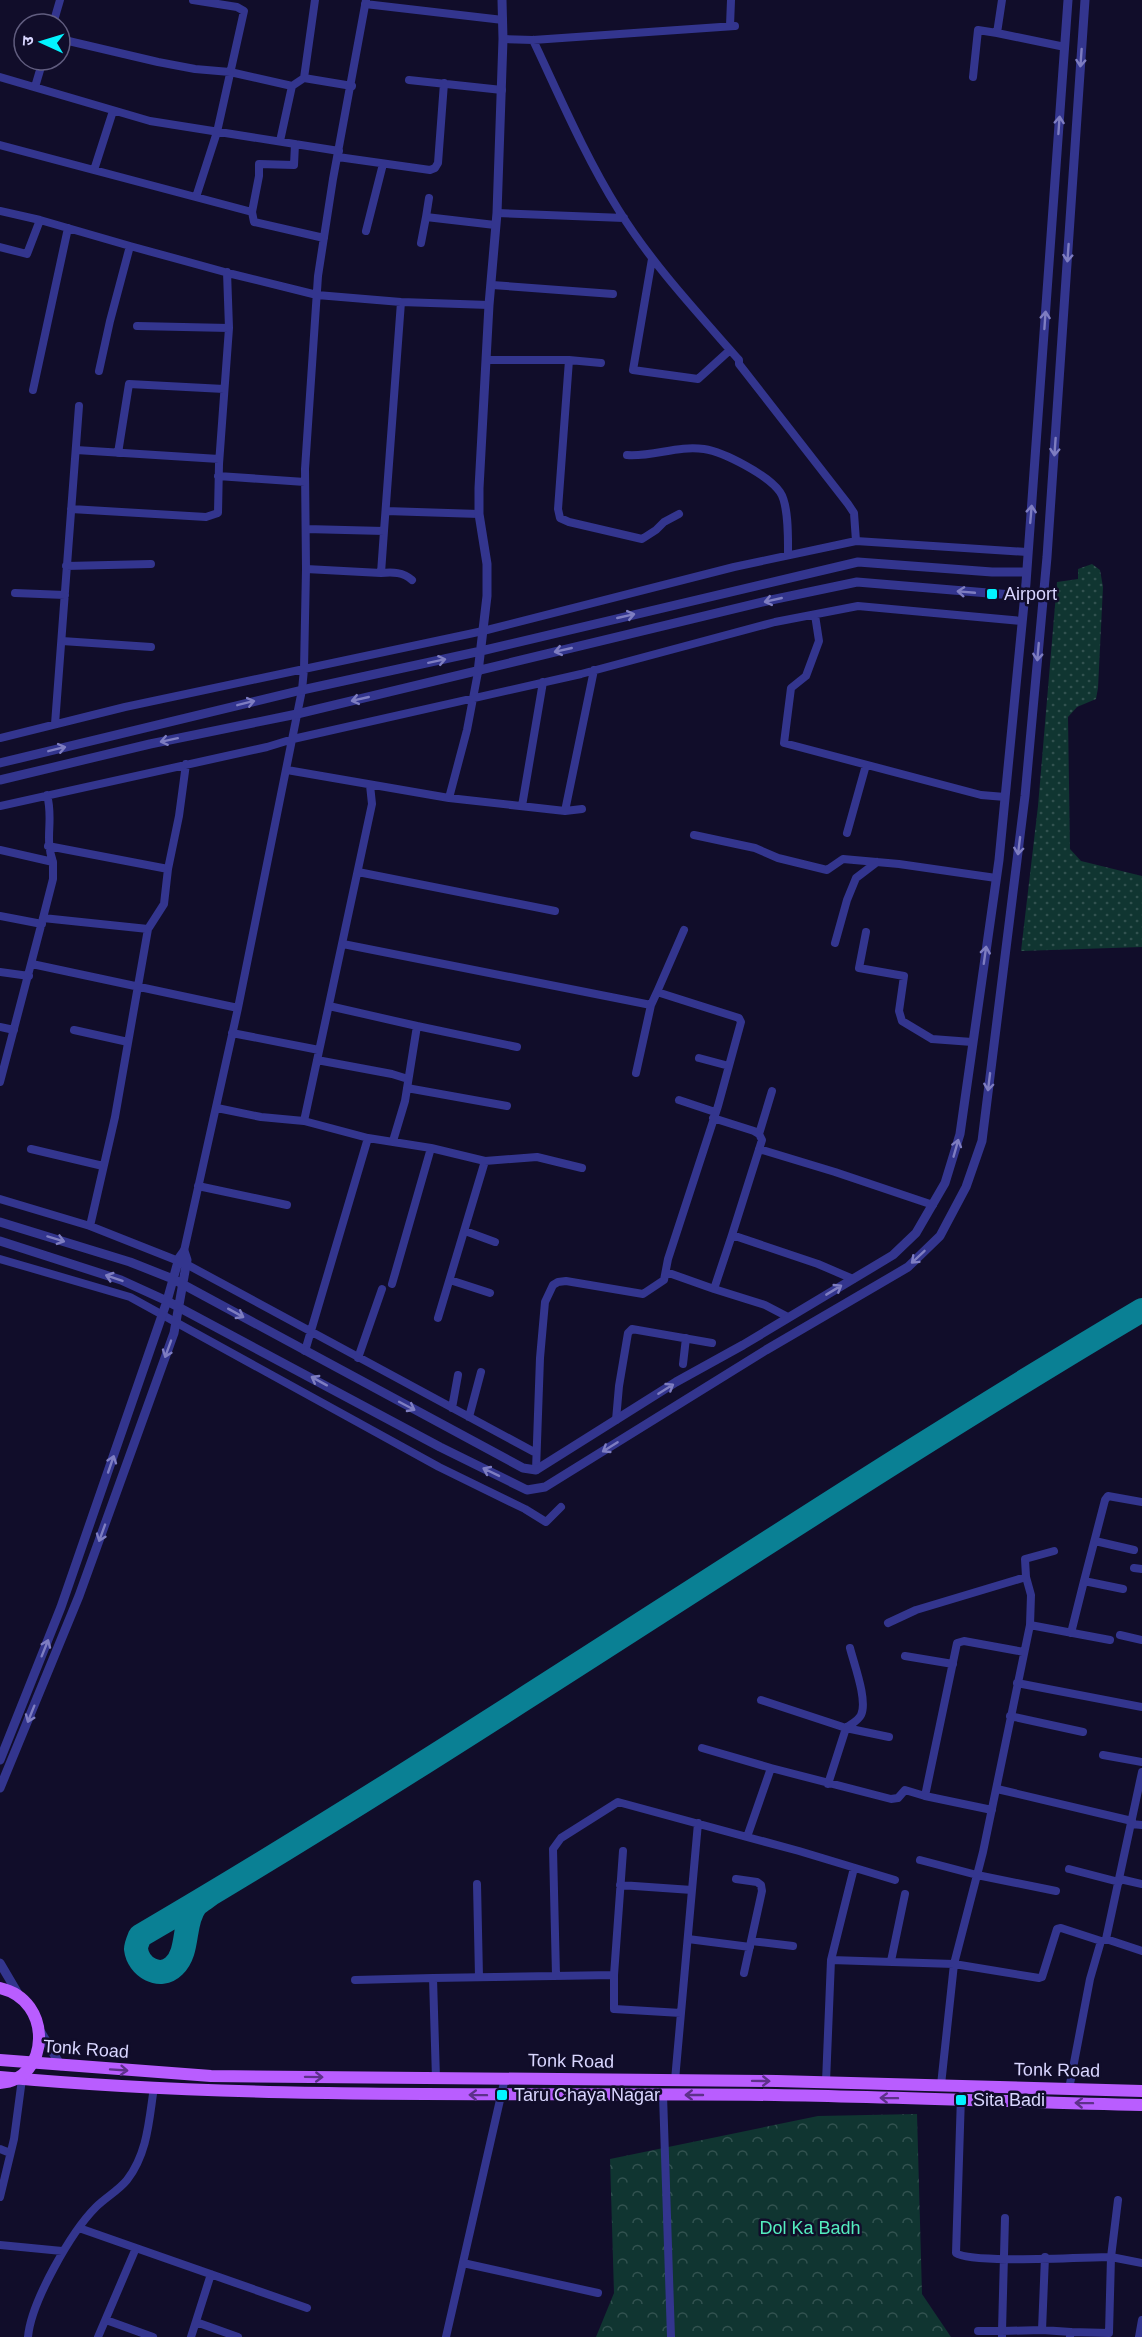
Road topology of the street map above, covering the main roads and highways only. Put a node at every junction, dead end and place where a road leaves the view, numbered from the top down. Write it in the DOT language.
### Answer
graph roads {
  1 [pos="0,1988"];
  2 [pos="0,2060"];
  3 [pos="0,2077"];
  4 [pos="0,2084"];
  5 [pos="1142,2091"];
  6 [pos="1142,2105"];
  1 -- 4 [label="main road, bridge"];
  2 -- 5 [label="main road, Tonk Road, one-way"];
  6 -- 3 [label="main road, Tonk Road, one-way"];
}
